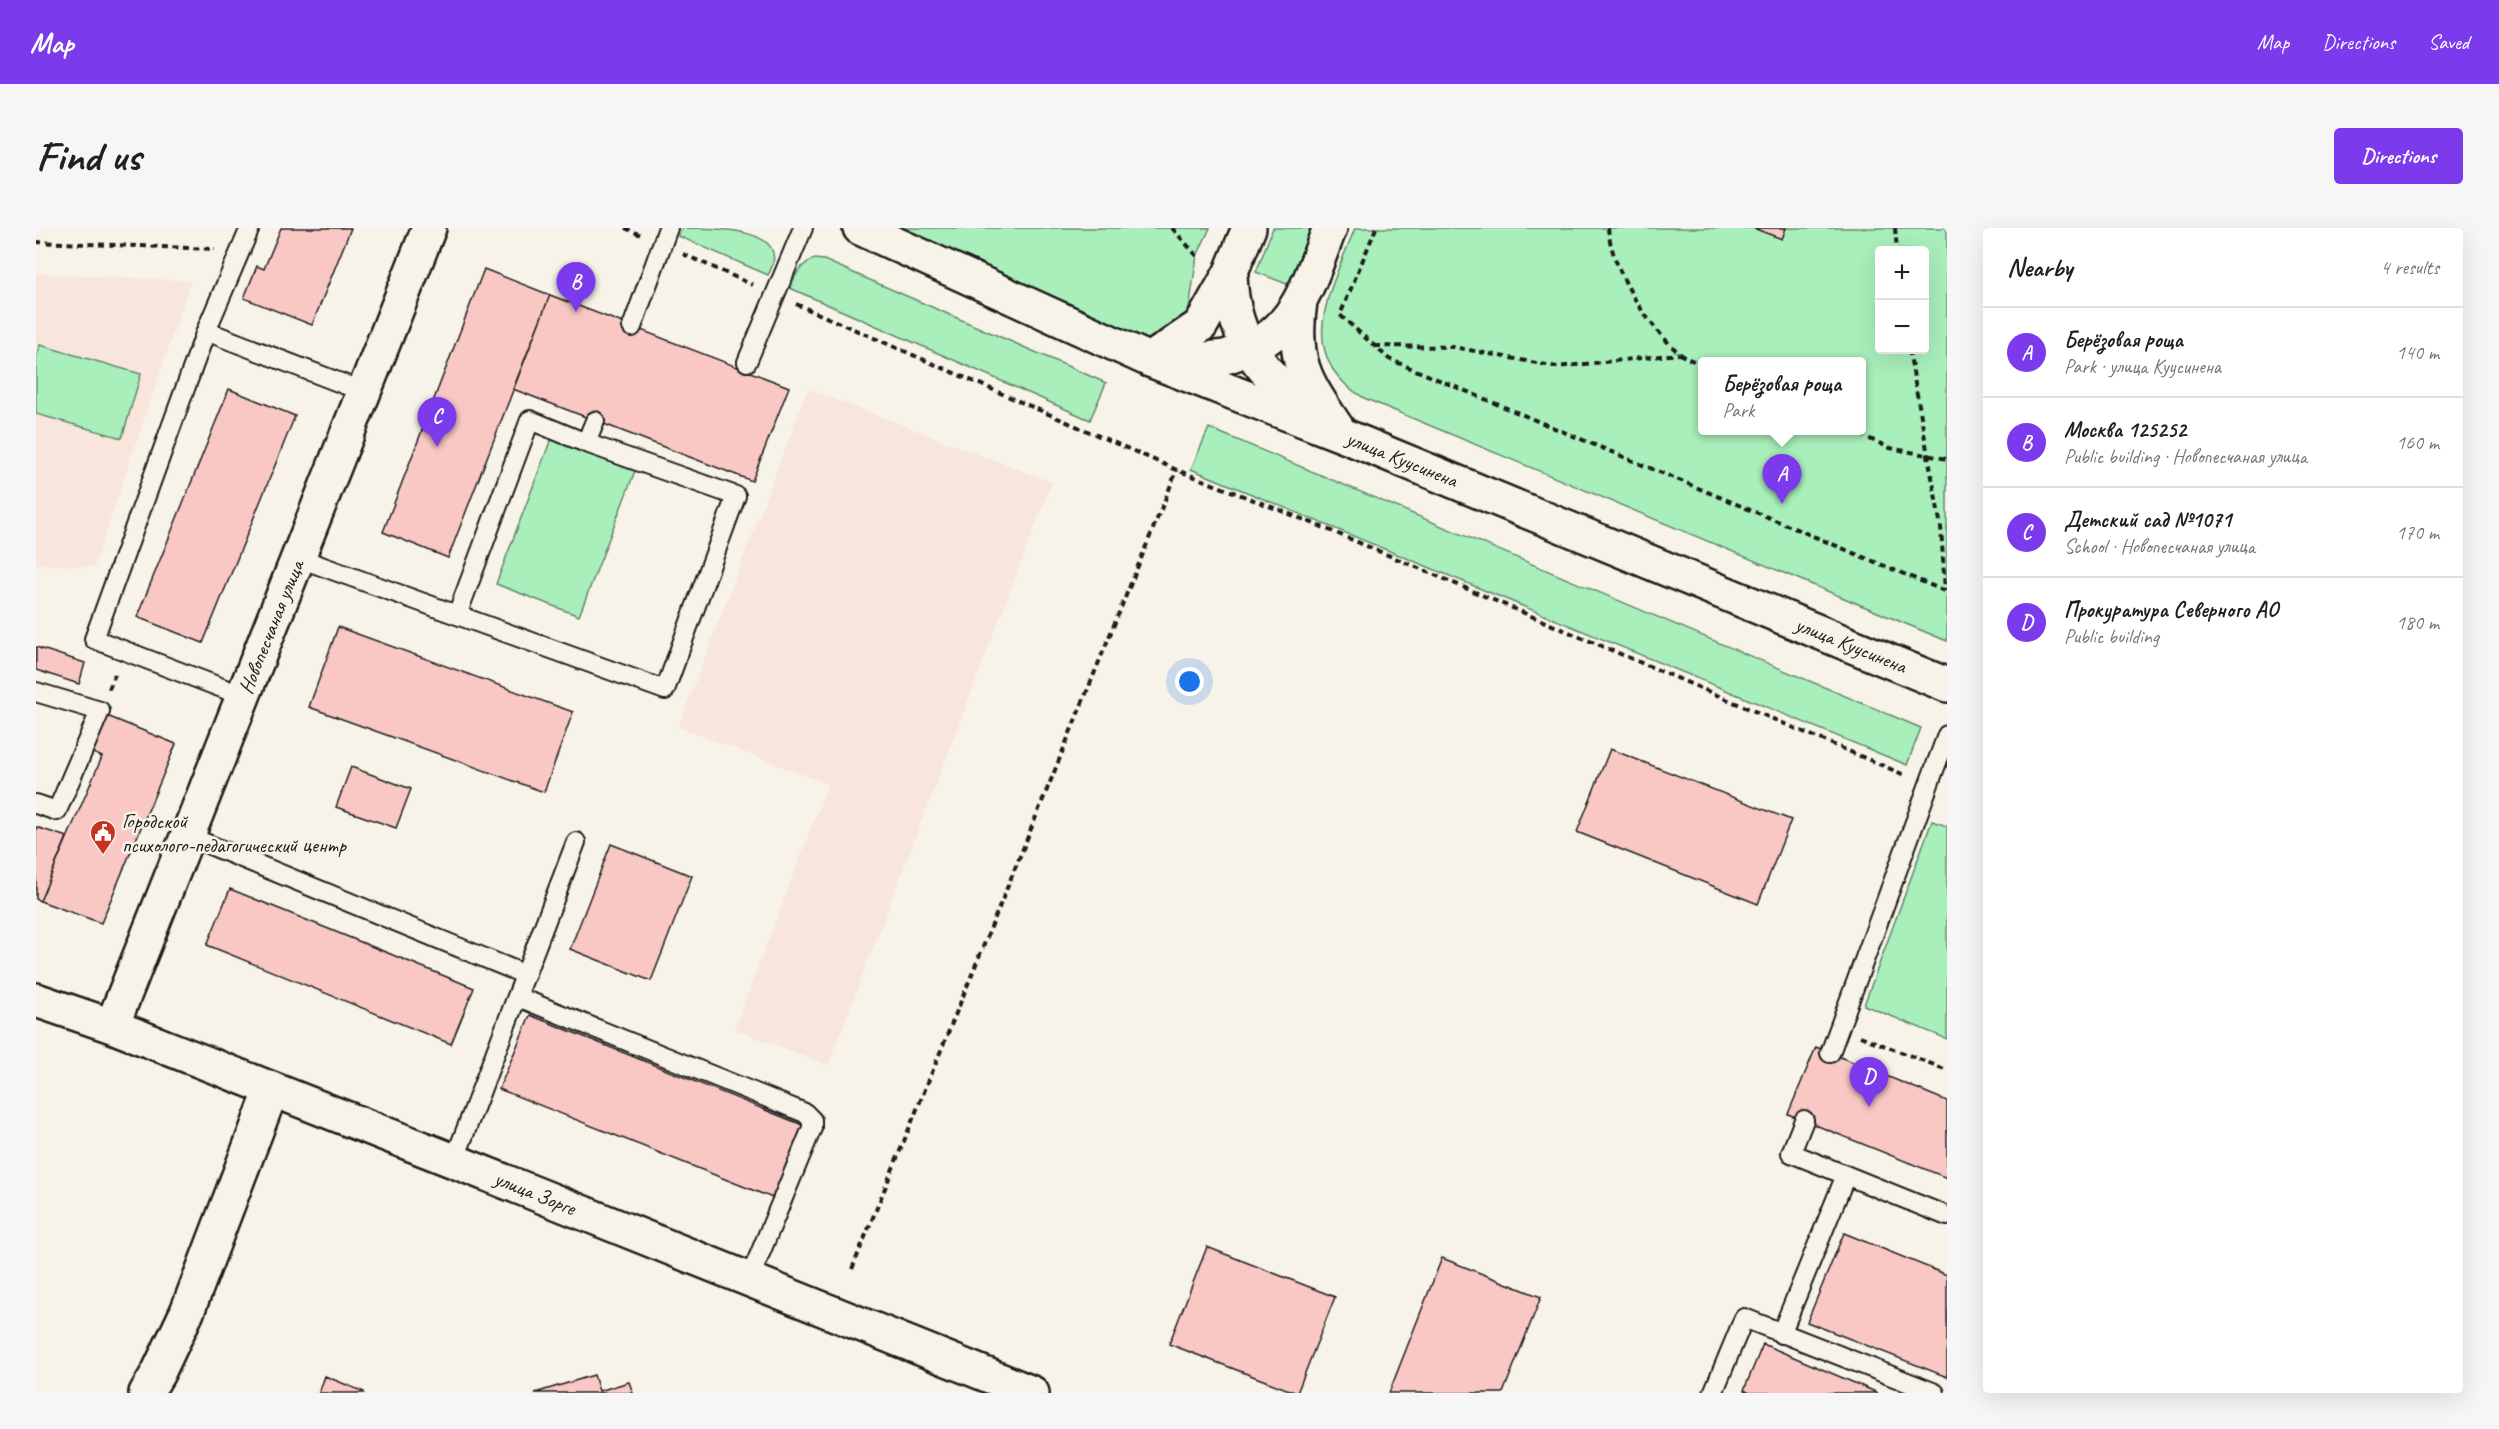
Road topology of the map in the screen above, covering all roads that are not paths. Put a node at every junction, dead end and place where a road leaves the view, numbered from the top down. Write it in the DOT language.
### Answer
graph roads {
  1 [pos="249,228"];
  2 [pos="429,228"];
  3 [pos="803,228"];
  4 [pos="860,228"];
  5 [pos="1249,228"];
  6 [pos="1330,228"];
  7 [pos="665,236"];
  8 [pos="1230,274"];
  9 [pos="1300,301"];
  10 [pos="632,327"];
  11 [pos="206,331"];
  12 [pos="1249,348"];
  13 [pos="1150,360"];
  14 [pos="747,362"];
  15 [pos="364,393"];
  16 [pos="595,421"];
  17 [pos="1341,434"];
  18 [pos="586,443"];
  19 [pos="299,558"];
  20 [pos="457,615"];
  21 [pos="1947,685"];
  22 [pos="36,692"];
  23 [pos="243,696"];
  24 [pos="1947,735"];
  25 [pos="36,804"];
  26 [pos="188,836"];
  27 [pos="576,842"];
  28 [pos="526,975"];
  29 [pos="518,998"];
  30 [pos="36,1000"];
  31 [pos="112,1026"];
  32 [pos="1830,1053"];
  33 [pos="272,1089"];
  34 [pos="1804,1120"];
  35 [pos="454,1161"];
  36 [pos="1846,1175"];
  37 [pos="1947,1216"];
  38 [pos="749,1280"];
  39 [pos="1781,1334"];
  40 [pos="146,1393"];
  41 [pos="1032,1393"];
  42 [pos="1713,1393"];
  43 [pos="1935,1393"];
  1 -- 11 [label="lane"];
  2 -- 15 [label="street, Новопесчаная улица"];
  3 -- 14 [label="lane"];
  4 -- 13 [label="street, улица Куусинена"];
  5 -- 8 [label="street"];
  6 -- 9 [label="street"];
  7 -- 10 [label="lane"];
  8 -- 12 [label="street"];
  8 -- 13 [label="street"];
  9 -- 12 [label="street"];
  9 -- 17 [label="street"];
  11 -- 15 [label="lane"];
  11 -- 23 [label="lane"];
  12 -- 13 [label="street"];
  12 -- 17 [label="street"];
  13 -- 17 [label="street, улица Куусинена"];
  15 -- 19 [label="street, Новопесчаная улица"];
  16 -- 18 [label="lane"];
  17 -- 21 [label="street, улица Куусинена"];
  18 -- 20 [label="lane"];
  18 -- 20 [label="lane"];
  19 -- 20 [label="lane"];
  19 -- 23 [label="street, Новопесчаная улица"];
  22 -- 25 [label="lane"];
  23 -- 26 [label="street, Новопесчаная улица"];
  24 -- 32 [label="lane"];
  26 -- 28 [label="lane"];
  26 -- 31 [label="street, Новопесчаная улица"];
  27 -- 28 [label="lane"];
  28 -- 29 [label="lane"];
  29 -- 35 [label="lane"];
  29 -- 38 [label="lane"];
  30 -- 31 [label="street, улица Зорге"];
  31 -- 33 [label="street, улица Зорге"];
  33 -- 35 [label="street, улица Зорге"];
  33 -- 40 [label="street"];
  34 -- 36 [label="lane"];
  35 -- 38 [label="street, улица Зорге"];
  36 -- 37 [label="lane"];
  36 -- 39 [label="lane"];
  38 -- 41 [label="street, улица Зорге"];
  39 -- 42 [label="lane"];
  39 -- 43 [label="lane"];
}
